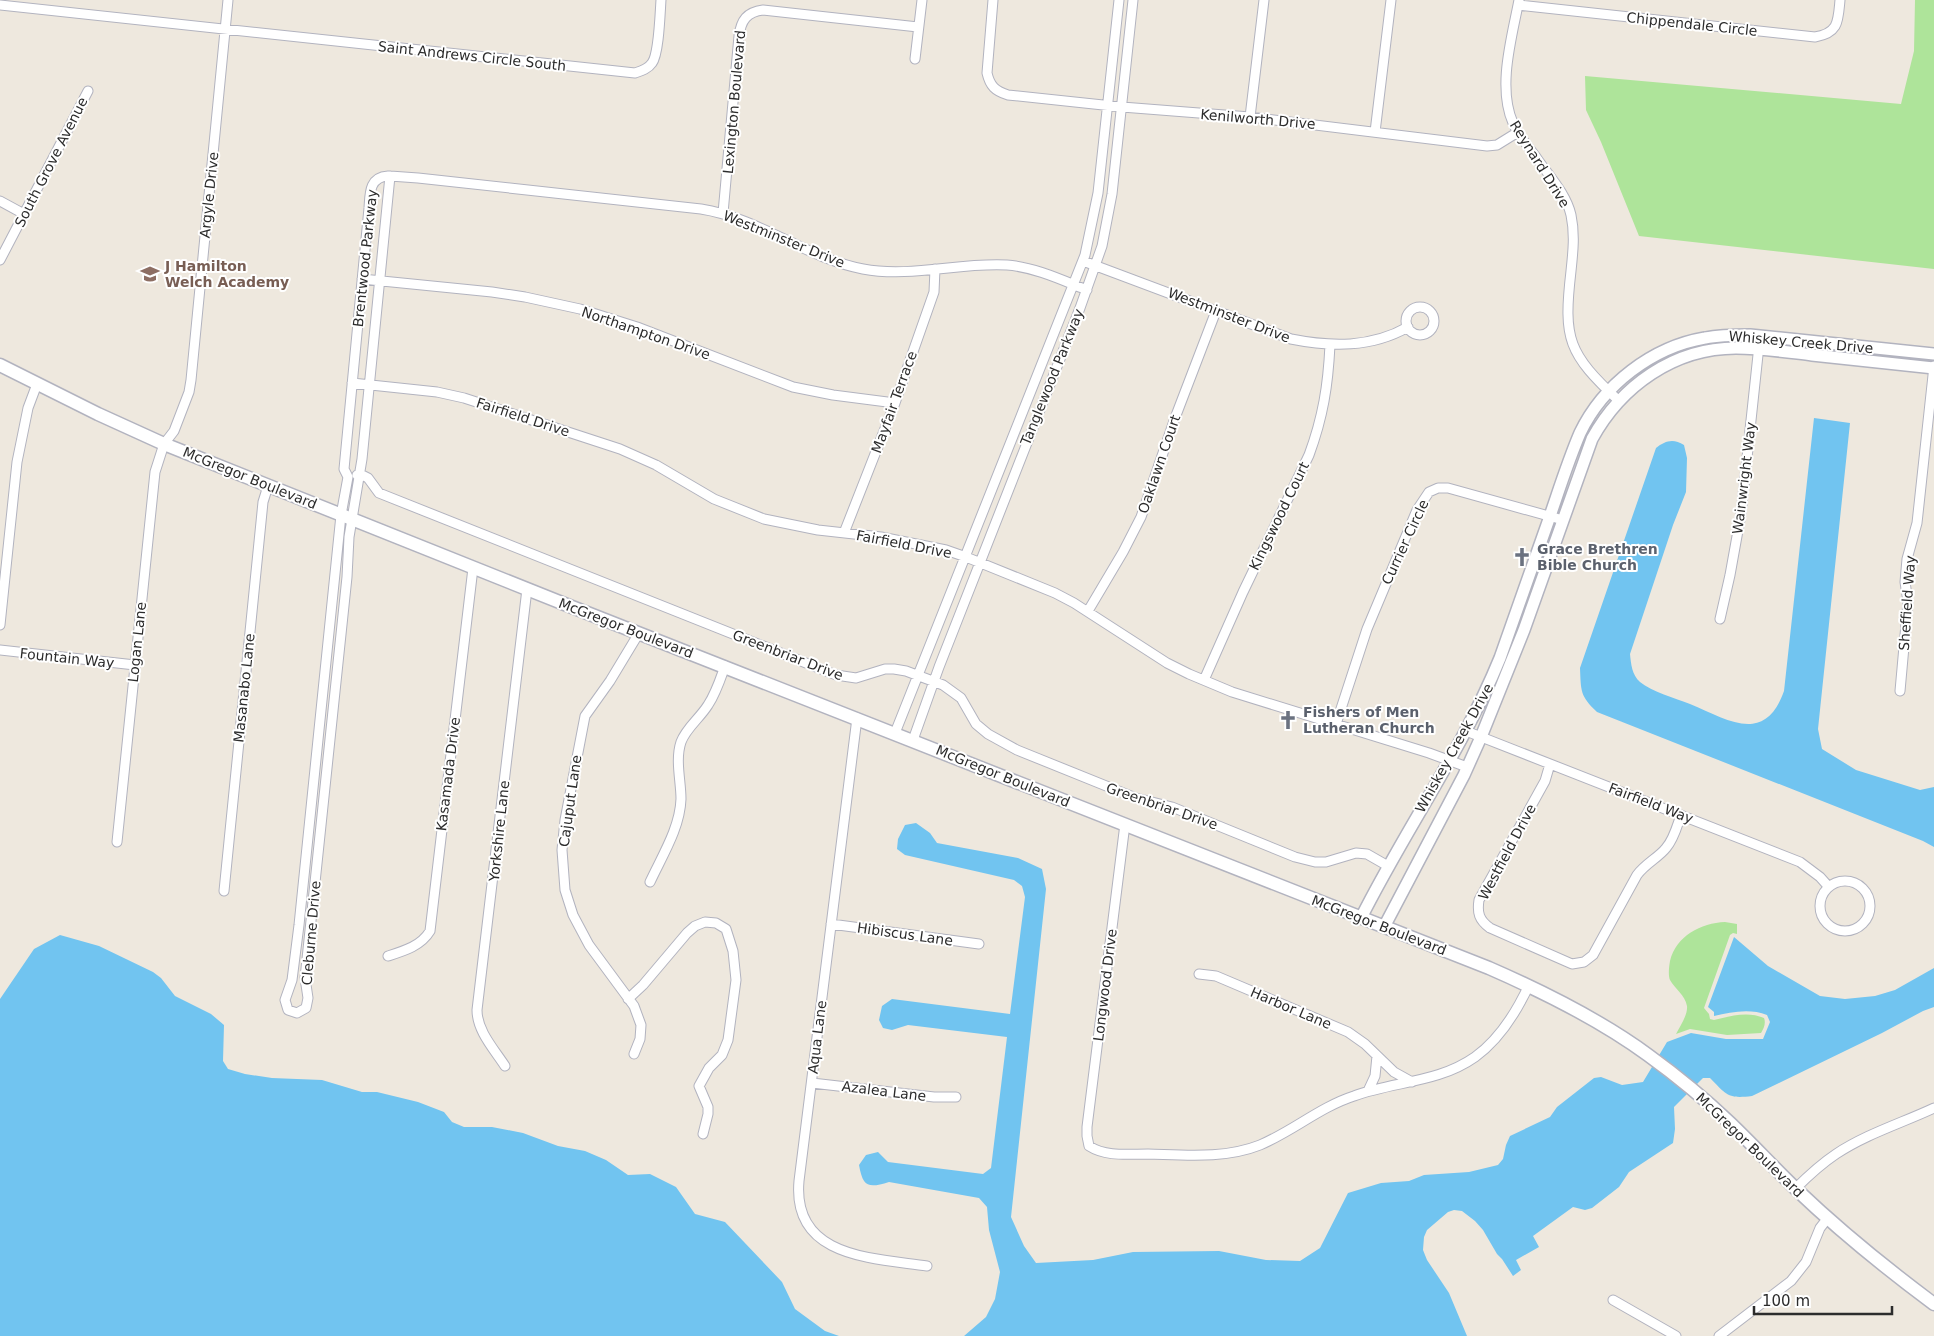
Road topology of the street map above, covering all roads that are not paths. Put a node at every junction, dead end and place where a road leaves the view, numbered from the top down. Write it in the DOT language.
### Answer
graph roads {
  1 [pos="228,0"];
  2 [pos="661,0"];
  3 [pos="922,0"];
  4 [pos="993,0"];
  5 [pos="1119,0"];
  6 [pos="1133,0"];
  7 [pos="1264,0"];
  8 [pos="1391,0"];
  9 [pos="1840,0"];
  10 [pos="1519,3"];
  11 [pos="0,5"];
  12 [pos="918,27"];
  13 [pos="225,29"];
  14 [pos="915,59"];
  15 [pos="88,91"];
  16 [pos="1107,105"];
  17 [pos="1122,107"];
  18 [pos="1250,117"];
  19 [pos="1375,132"];
  20 [pos="1518,132"];
  21 [pos="390,176"];
  22 [pos="0,201"];
  23 [pos="723,213"];
  24 [pos="24,214"];
  25 [pos="0,260"];
  26 [pos="1083,261"];
  27 [pos="1096,264"];
  28 [pos="935,269"];
  29 [pos="362,278"];
  30 [pos="380,280"];
  31 [pos="1074,285"];
  32 [pos="1087,290"];
  33 [pos="1216,311"];
  34 [pos="1408,327"];
  35 [pos="1760,336"];
  36 [pos="1330,345"];
  37 [pos="1758,349"];
  38 [pos="1934,354"];
  39 [pos="0,365"];
  40 [pos="1934,368"];
  41 [pos="352,383"];
  42 [pos="37,384"];
  43 [pos="370,384"];
  44 [pos="1609,391"];
  45 [pos="1619,401"];
  46 [pos="895,403"];
  47 [pos="164,444"];
  48 [pos="360,474"];
  49 [pos="348,477"];
  50 [pos="268,486"];
  51 [pos="346,517"];
  52 [pos="1550,517"];
  53 [pos="1563,520"];
  54 [pos="0,522"];
  55 [pos="11,523"];
  56 [pos="844,533"];
  57 [pos="966,557"];
  58 [pos="980,563"];
  59 [pos="473,568"];
  60 [pos="527,589"];
  61 [pos="1088,611"];
  62 [pos="1720,619"];
  63 [pos="0,625"];
  64 [pos="639,633"];
  65 [pos="0,650"];
  66 [pos="134,665"];
  67 [pos="725,666"];
  68 [pos="918,677"];
  69 [pos="1204,680"];
  70 [pos="933,682"];
  71 [pos="1900,691"];
  72 [pos="857,718"];
  73 [pos="1336,724"];
  74 [pos="1466,732"];
  75 [pos="895,733"];
  76 [pos="1481,737"];
  77 [pos="913,740"];
  78 [pos="1450,760"];
  79 [pos="1550,764"];
  80 [pos="1467,767"];
  81 [pos="315,773"];
  82 [pos="326,774"];
  83 [pos="1681,815"];
  84 [pos="1125,824"];
  85 [pos="117,842"];
  86 [pos="1388,866"];
  87 [pos="650,882"];
  88 [pos="1828,886"];
  89 [pos="224,891"];
  90 [pos="1361,918"];
  91 [pos="831,924"];
  92 [pos="1384,927"];
  93 [pos="979,944"];
  94 [pos="388,956"];
  95 [pos="1199,974"];
  96 [pos="1529,985"];
  97 [pos="628,999"];
  98 [pos="634,1054"];
  99 [pos="1376,1056"];
  100 [pos="505,1066"];
  101 [pos="1412,1082"];
  102 [pos="812,1083"];
  103 [pos="1368,1091"];
  104 [pos="956,1097"];
  105 [pos="1934,1108"];
  106 [pos="703,1134"];
  107 [pos="1795,1189"];
  108 [pos="1827,1219"];
  109 [pos="927,1266"];
  110 [pos="1613,1300"];
  111 [pos="1932,1300"];
  112 [pos="1676,1336"];
  113 [pos="1719,1336"];
  1 -- 13 [label="street, Argyle Drive"];
  2 -- 13 [label="street, Saint Andrews Circle South"];
  3 -- 12 [label="street"];
  4 -- 16 [label="street, Kenilworth Drive"];
  5 -- 16 [label="street, Tanglewood Parkway"];
  6 -- 17 [label="street, Tanglewood Parkway"];
  7 -- 18 [label="street"];
  8 -- 19 [label="street"];
  9 -- 10 [label="street, Chippendale Circle"];
  10 -- 20 [label="street, Reynard Drive"];
  11 -- 13 [label="street"];
  12 -- 14 [label="street"];
  12 -- 23 [label="street, Lexington Boulevard"];
  13 -- 47 [label="street, Argyle Drive"];
  15 -- 24 [label="street, South Grove Avenue"];
  16 -- 17 [label="street, Kenilworth Drive"];
  16 -- 26 [label="street, Tanglewood Parkway"];
  17 -- 18 [label="street, Kenilworth Drive"];
  17 -- 27 [label="street, Tanglewood Parkway"];
  18 -- 19 [label="street, Kenilworth Drive"];
  19 -- 20 [label="street, Kenilworth Drive"];
  20 -- 44 [label="street, Reynard Drive"];
  21 -- 23 [label="street, Westminster Drive"];
  21 -- 29 [label="street, Brentwood Parkway"];
  21 -- 30 [label="street, Brentwood Parkway"];
  22 -- 24 [label="street"];
  23 -- 28 [label="street, Westminster Drive"];
  24 -- 25 [label="street, South Grove Avenue"];
  26 -- 27 [label="street, Westminster Drive"];
  26 -- 31 [label="street, Tanglewood Parkway"];
  27 -- 32 [label="street, Tanglewood Parkway"];
  27 -- 33 [label="street, Westminster Drive"];
  28 -- 31 [label="street, Westminster Drive"];
  28 -- 46 [label="street, Mayfair Terrace"];
  29 -- 30 [label="street, Northampton Drive"];
  29 -- 41 [label="street, Brentwood Parkway"];
  30 -- 43 [label="street, Brentwood Parkway"];
  30 -- 46 [label="street, Northampton Drive"];
  31 -- 32 [label="street, Westminster Drive"];
  31 -- 57 [label="street, Tanglewood Parkway"];
  32 -- 58 [label="street, Tanglewood Parkway"];
  33 -- 36 [label="street, Westminster Drive"];
  33 -- 61 [label="street, Oaklawn Court"];
  34 -- 36 [label="street, Westminster Drive"];
  35 -- 37 [label="street, Wainwright Way"];
  35 -- 38 [label="street, Whiskey Creek Drive"];
  35 -- 44 [label="street, Whiskey Creek Drive"];
  36 -- 69 [label="street, Kingswood Court"];
  37 -- 40 [label="street, Whiskey Creek Drive"];
  37 -- 45 [label="street, Whiskey Creek Drive"];
  37 -- 62 [label="street, Wainwright Way"];
  39 -- 42 [label="main road, McGregor Boulevard"];
  40 -- 71 [label="street, Sheffield Way"];
  41 -- 43 [label="street, Fairfield Drive"];
  41 -- 49 [label="street, Brentwood Parkway"];
  42 -- 47 [label="main road, McGregor Boulevard"];
  42 -- 55 [label="street"];
  43 -- 48 [label="street, Brentwood Parkway"];
  43 -- 56 [label="street, Fairfield Drive"];
  44 -- 45 [label="street, Reynard Drive"];
  44 -- 52 [label="street, Whiskey Creek Drive"];
  45 -- 53 [label="street, Whiskey Creek Drive"];
  46 -- 56 [label="street, Mayfair Terrace"];
  47 -- 50 [label="main road, McGregor Boulevard"];
  47 -- 66 [label="street, Logan Lane"];
  48 -- 49 [label="street"];
  48 -- 51 [label="street, Brentwood Parkway"];
  48 -- 68 [label="street, Greenbriar Drive"];
  49 -- 51 [label="street, Brentwood Parkway"];
  50 -- 51 [label="main road, McGregor Boulevard"];
  50 -- 89 [label="street, Masanabo Lane"];
  51 -- 59 [label="main road, McGregor Boulevard"];
  51 -- 81 [label="street, Cleburne Drive"];
  51 -- 82 [label="street, Cleburne Drive"];
  52 -- 53 [label="street, Currier Circle"];
  52 -- 73 [label="street, Currier Circle"];
  52 -- 74 [label="street, Whiskey Creek Drive"];
  53 -- 76 [label="street, Whiskey Creek Drive"];
  54 -- 55 [label="street"];
  55 -- 63 [label="street"];
  56 -- 57 [label="street, Fairfield Drive"];
  57 -- 58 [label="street, Fairfield Drive"];
  57 -- 68 [label="street, Tanglewood Parkway"];
  58 -- 61 [label="street, Fairfield Drive"];
  58 -- 70 [label="street, Tanglewood Parkway"];
  59 -- 60 [label="main road, McGregor Boulevard"];
  59 -- 94 [label="street, Kasamada Drive"];
  60 -- 64 [label="main road, McGregor Boulevard"];
  60 -- 100 [label="street, Yorkshire Lane"];
  61 -- 69 [label="street, Fairfield Drive"];
  64 -- 67 [label="main road, McGregor Boulevard"];
  64 -- 97 [label="street, Cajuput Lane"];
  65 -- 66 [label="street, Fountain Way"];
  66 -- 85 [label="street, Logan Lane"];
  67 -- 72 [label="main road, McGregor Boulevard"];
  67 -- 87 [label="street"];
  68 -- 70 [label="street, Greenbriar Drive"];
  68 -- 75 [label="street, Tanglewood Parkway"];
  69 -- 73 [label="street, Fairfield Drive"];
  70 -- 77 [label="street, Tanglewood Parkway"];
  70 -- 86 [label="street, Greenbriar Drive"];
  72 -- 75 [label="main road, McGregor Boulevard"];
  72 -- 91 [label="street, Aqua Lane"];
  73 -- 78 [label="street, Fairfield Drive"];
  74 -- 76 [label="street, Fairfield Way"];
  74 -- 78 [label="street, Whiskey Creek Drive"];
  75 -- 77 [label="main road, McGregor Boulevard"];
  76 -- 79 [label="street, Fairfield Way"];
  76 -- 80 [label="street, Whiskey Creek Drive"];
  77 -- 84 [label="main road, McGregor Boulevard"];
  78 -- 80 [label="street, Fairfield Drive"];
  78 -- 86 [label="street, Whiskey Creek Drive"];
  79 -- 83 [label="street, Fairfield Way"];
  79 -- 83 [label="street, Westfield Drive"];
  80 -- 92 [label="street, Whiskey Creek Drive"];
  81 -- 82 [label="street"];
  81 -- 82 [label="street, Cleburne Drive"];
  83 -- 88 [label="street, Fairfield Way"];
  84 -- 90 [label="main road, McGregor Boulevard"];
  84 -- 103 [label="street, Longwood Drive"];
  86 -- 90 [label="street, Whiskey Creek Drive"];
  88 -- 88 [label="street"];
  90 -- 92 [label="main road, McGregor Boulevard"];
  91 -- 93 [label="street, Hibiscus Lane"];
  91 -- 102 [label="street, Aqua Lane"];
  92 -- 96 [label="main road, McGregor Boulevard"];
  95 -- 99 [label="street, Harbor Lane"];
  96 -- 101 [label="street"];
  96 -- 107 [label="main road, McGregor Boulevard"];
  97 -- 98 [label="street, Cajuput Lane"];
  97 -- 106 [label="street"];
  99 -- 101 [label="street, Harbor Lane"];
  99 -- 103 [label="street"];
  101 -- 103 [label="street"];
  102 -- 104 [label="street, Azalea Lane"];
  102 -- 109 [label="street, Aqua Lane"];
  105 -- 107 [label="street"];
  107 -- 108 [label="main road, McGregor Boulevard"];
  108 -- 111 [label="main road, McGregor Boulevard"];
  108 -- 113 [label="street"];
  110 -- 112 [label="street"];
}
